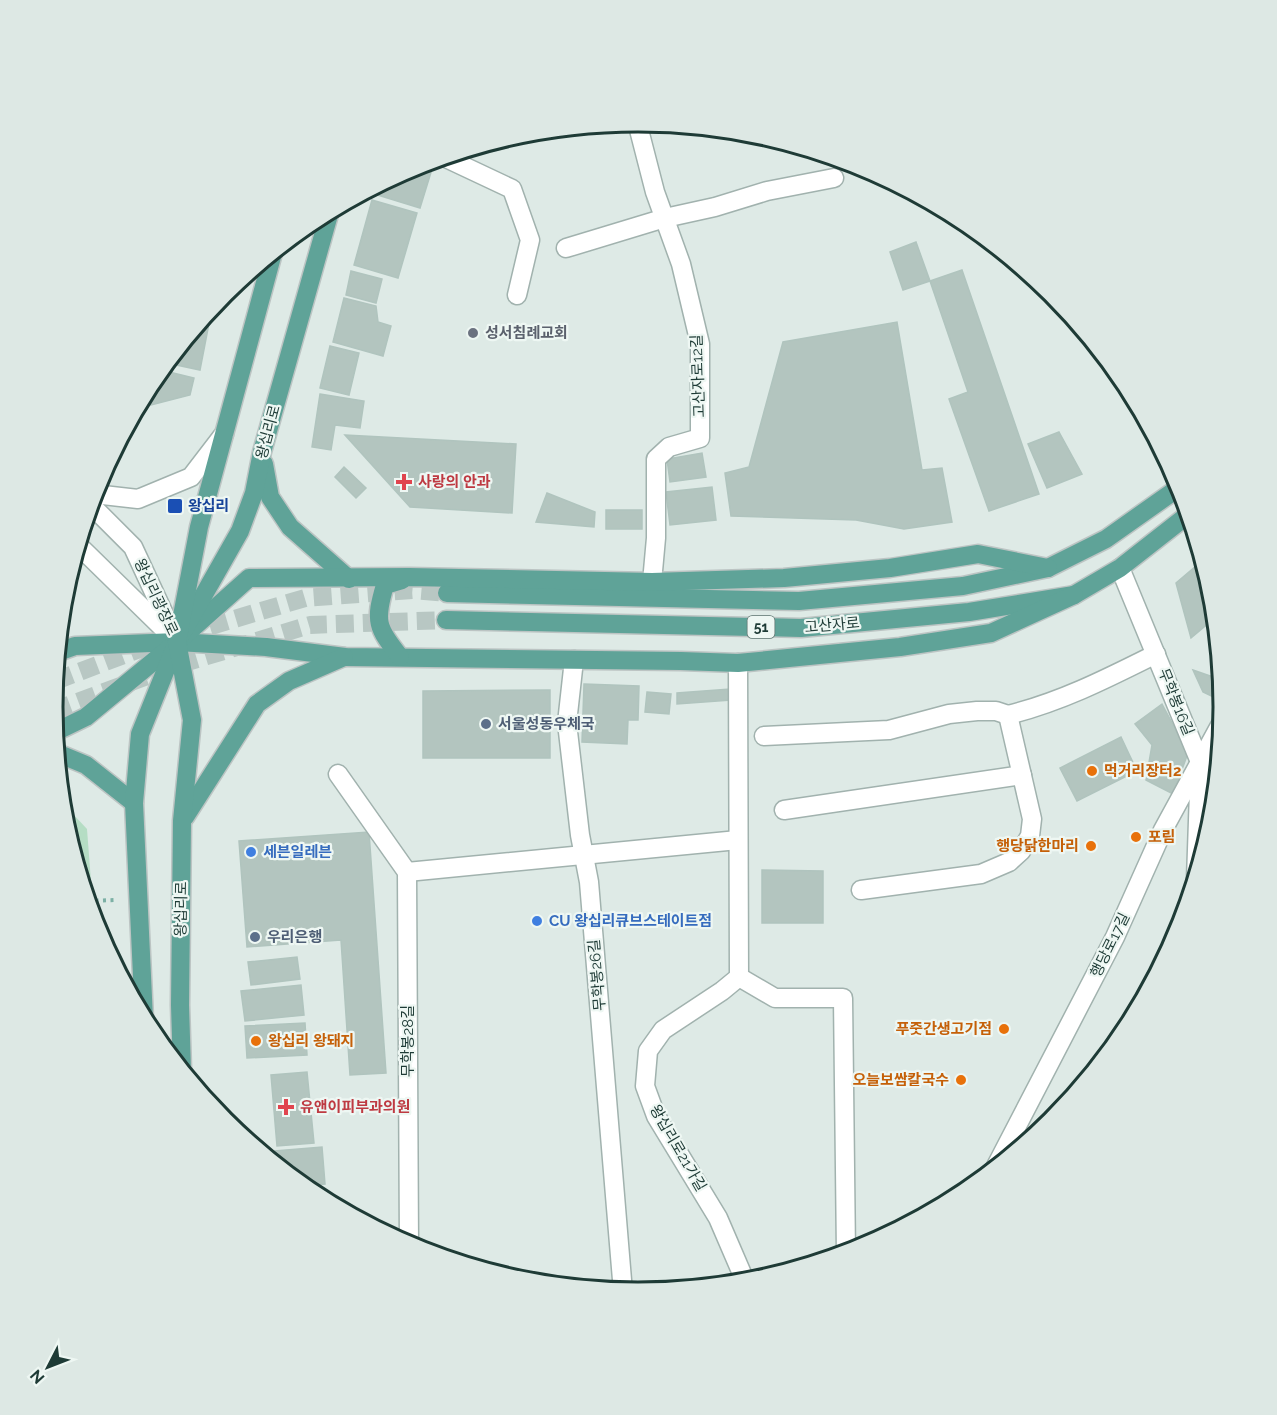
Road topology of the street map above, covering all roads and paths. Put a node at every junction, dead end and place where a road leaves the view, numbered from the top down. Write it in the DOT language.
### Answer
graph roads {
  1 [pos="640,132"];
  2 [pos="456,162"];
  3 [pos="834,178"];
  4 [pos="665,218"];
  5 [pos="326,225"];
  6 [pos="566,248"];
  7 [pos="269,266"];
  8 [pos="518,295"];
  9 [pos="224,434"];
  10 [pos="262,452"];
  11 [pos="1172,492"];
  12 [pos="104,495"];
  13 [pos="98,512"];
  14 [pos="1182,520"];
  15 [pos="85,552"];
  16 [pos="1048,568"];
  17 [pos="1119,568"];
  18 [pos="409,577"];
  19 [pos="349,579"];
  20 [pos="652,582"];
  21 [pos="447,593"];
  22 [pos="1074,595"];
  23 [pos="446,620"];
  24 [pos="177,642"];
  25 [pos="66,649"];
  26 [pos="1156,654"];
  27 [pos="345,657"];
  28 [pos="400,657"];
  29 [pos="574,660"];
  30 [pos="738,663"];
  31 [pos="1008,715"];
  32 [pos="64,728"];
  33 [pos="764,736"];
  34 [pos="1213,740"];
  35 [pos="65,756"];
  36 [pos="1200,762"];
  37 [pos="339,774"];
  38 [pos="1022,775"];
  39 [pos="134,803"];
  40 [pos="784,810"];
  41 [pos="182,821"];
  42 [pos="738,840"];
  43 [pos="1197,843"];
  44 [pos="584,855"];
  45 [pos="407,872"];
  46 [pos="861,890"];
  47 [pos="116,900"];
  48 [pos="97,901"];
  49 [pos="739,978"];
  50 [pos="140,994"];
  51 [pos="182,1057"];
  52 [pos="1003,1152"];
  53 [pos="409,1235"];
  54 [pos="846,1244"];
  55 [pos="742,1273"];
  56 [pos="622,1283"];
  1 -- 4 [label="street, 고산자로12길"];
  2 -- 8 [label="street"];
  3 -- 4 [label="street"];
  4 -- 6 [label="street"];
  4 -- 20 [label="street, 고산자로12길"];
  5 -- 10 [label="main road, 왕십리로"];
  7 -- 9 [label="main road, 왕십리로"];
  9 -- 12 [label="street"];
  9 -- 24 [label="main road, 왕십리로"];
  10 -- 19 [label="main road"];
  10 -- 24 [label="main road, 왕십리로"];
  11 -- 16 [label="main road, 고산자로 / 51"];
  13 -- 24 [label="street, 왕십리광장로"];
  14 -- 17 [label="main road, 고산자로 / 51"];
  15 -- 24 [label="street, 왕십리광장로"];
  16 -- 20 [label="main road"];
  16 -- 21 [label="main road, 고산자로 / 51"];
  17 -- 22 [label="main road, 고산자로 / 51"];
  17 -- 26 [label="street, 무학봉16길"];
  18 -- 19 [label="main road"];
  18 -- 20 [label="main road"];
  18 -- 28 [label="main road"];
  19 -- 24 [label="main road"];
  22 -- 23 [label="main road, 고산자로 / 51"];
  22 -- 30 [label="main road"];
  24 -- 25 [label="main road"];
  24 -- 27 [label="main road"];
  24 -- 32 [label="main road"];
  24 -- 39 [label="main road, 왕십리로"];
  24 -- 41 [label="main road, 왕십리로"];
  26 -- 31 [label="street"];
  26 -- 36 [label="street, 무학봉16길"];
  27 -- 28 [label="main road"];
  27 -- 41 [label="main road"];
  28 -- 29 [label="main road"];
  29 -- 30 [label="main road"];
  29 -- 44 [label="street, 무학봉26길"];
  30 -- 42 [label="street"];
  31 -- 33 [label="street"];
  31 -- 38 [label="street"];
  34 -- 36 [label="street, 행당로17길"];
  35 -- 39 [label="main road"];
  36 -- 43 [label="street, 무학봉16길"];
  36 -- 52 [label="street, 행당로17길"];
  37 -- 45 [label="street"];
  38 -- 40 [label="street"];
  38 -- 46 [label="street"];
  39 -- 50 [label="main road, 왕십리로"];
  41 -- 51 [label="main road, 왕십리로"];
  42 -- 44 [label="street"];
  42 -- 49 [label="street"];
  44 -- 45 [label="street"];
  44 -- 56 [label="street, 무학봉26길"];
  45 -- 53 [label="street, 무학봉28길"];
  47 -- 48 [label="path"];
  49 -- 54 [label="street"];
  49 -- 55 [label="street, 왕십리로21가길"];
}
